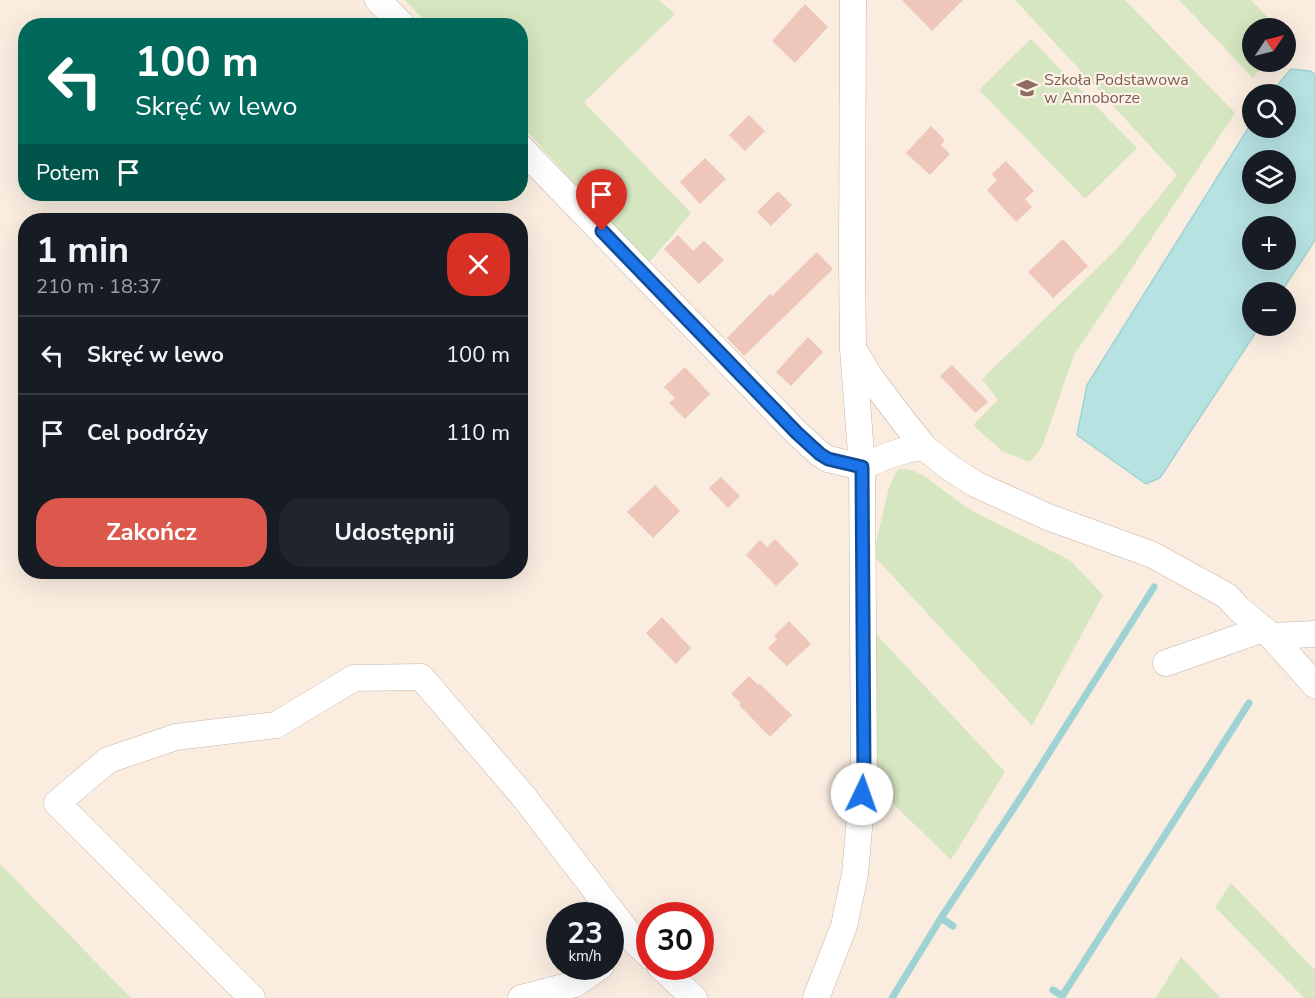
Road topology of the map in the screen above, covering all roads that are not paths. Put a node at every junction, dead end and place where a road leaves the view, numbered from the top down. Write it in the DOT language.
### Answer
graph roads {
  1 [pos="378,0"];
  2 [pos="853,0"];
  3 [pos="395,18"];
  4 [pos="528,155"];
  5 [pos="853,349"];
  6 [pos="924,447"];
  7 [pos="862,467"];
  8 [pos="1267,632"];
  9 [pos="1315,634"];
  10 [pos="1166,663"];
  11 [pos="1315,684"];
  12 [pos="636,941"];
  13 [pos="581,980"];
  14 [pos="675,980"];
  15 [pos="252,998"];
  16 [pos="521,998"];
  17 [pos="694,998"];
  18 [pos="816,998"];
  1 -- 3 [label="street"];
  2 -- 5 [label="street"];
  4 -- 7 [label="street"];
  5 -- 6 [label="street"];
  5 -- 7 [label="street"];
  6 -- 7 [label="street"];
  6 -- 8 [label="street"];
  7 -- 18 [label="street"];
  8 -- 9 [label="street"];
  8 -- 10 [label="street"];
  8 -- 11 [label="street"];
  12 -- 15 [label="street"];
  13 -- 16 [label="street"];
  14 -- 17 [label="street"];
}
